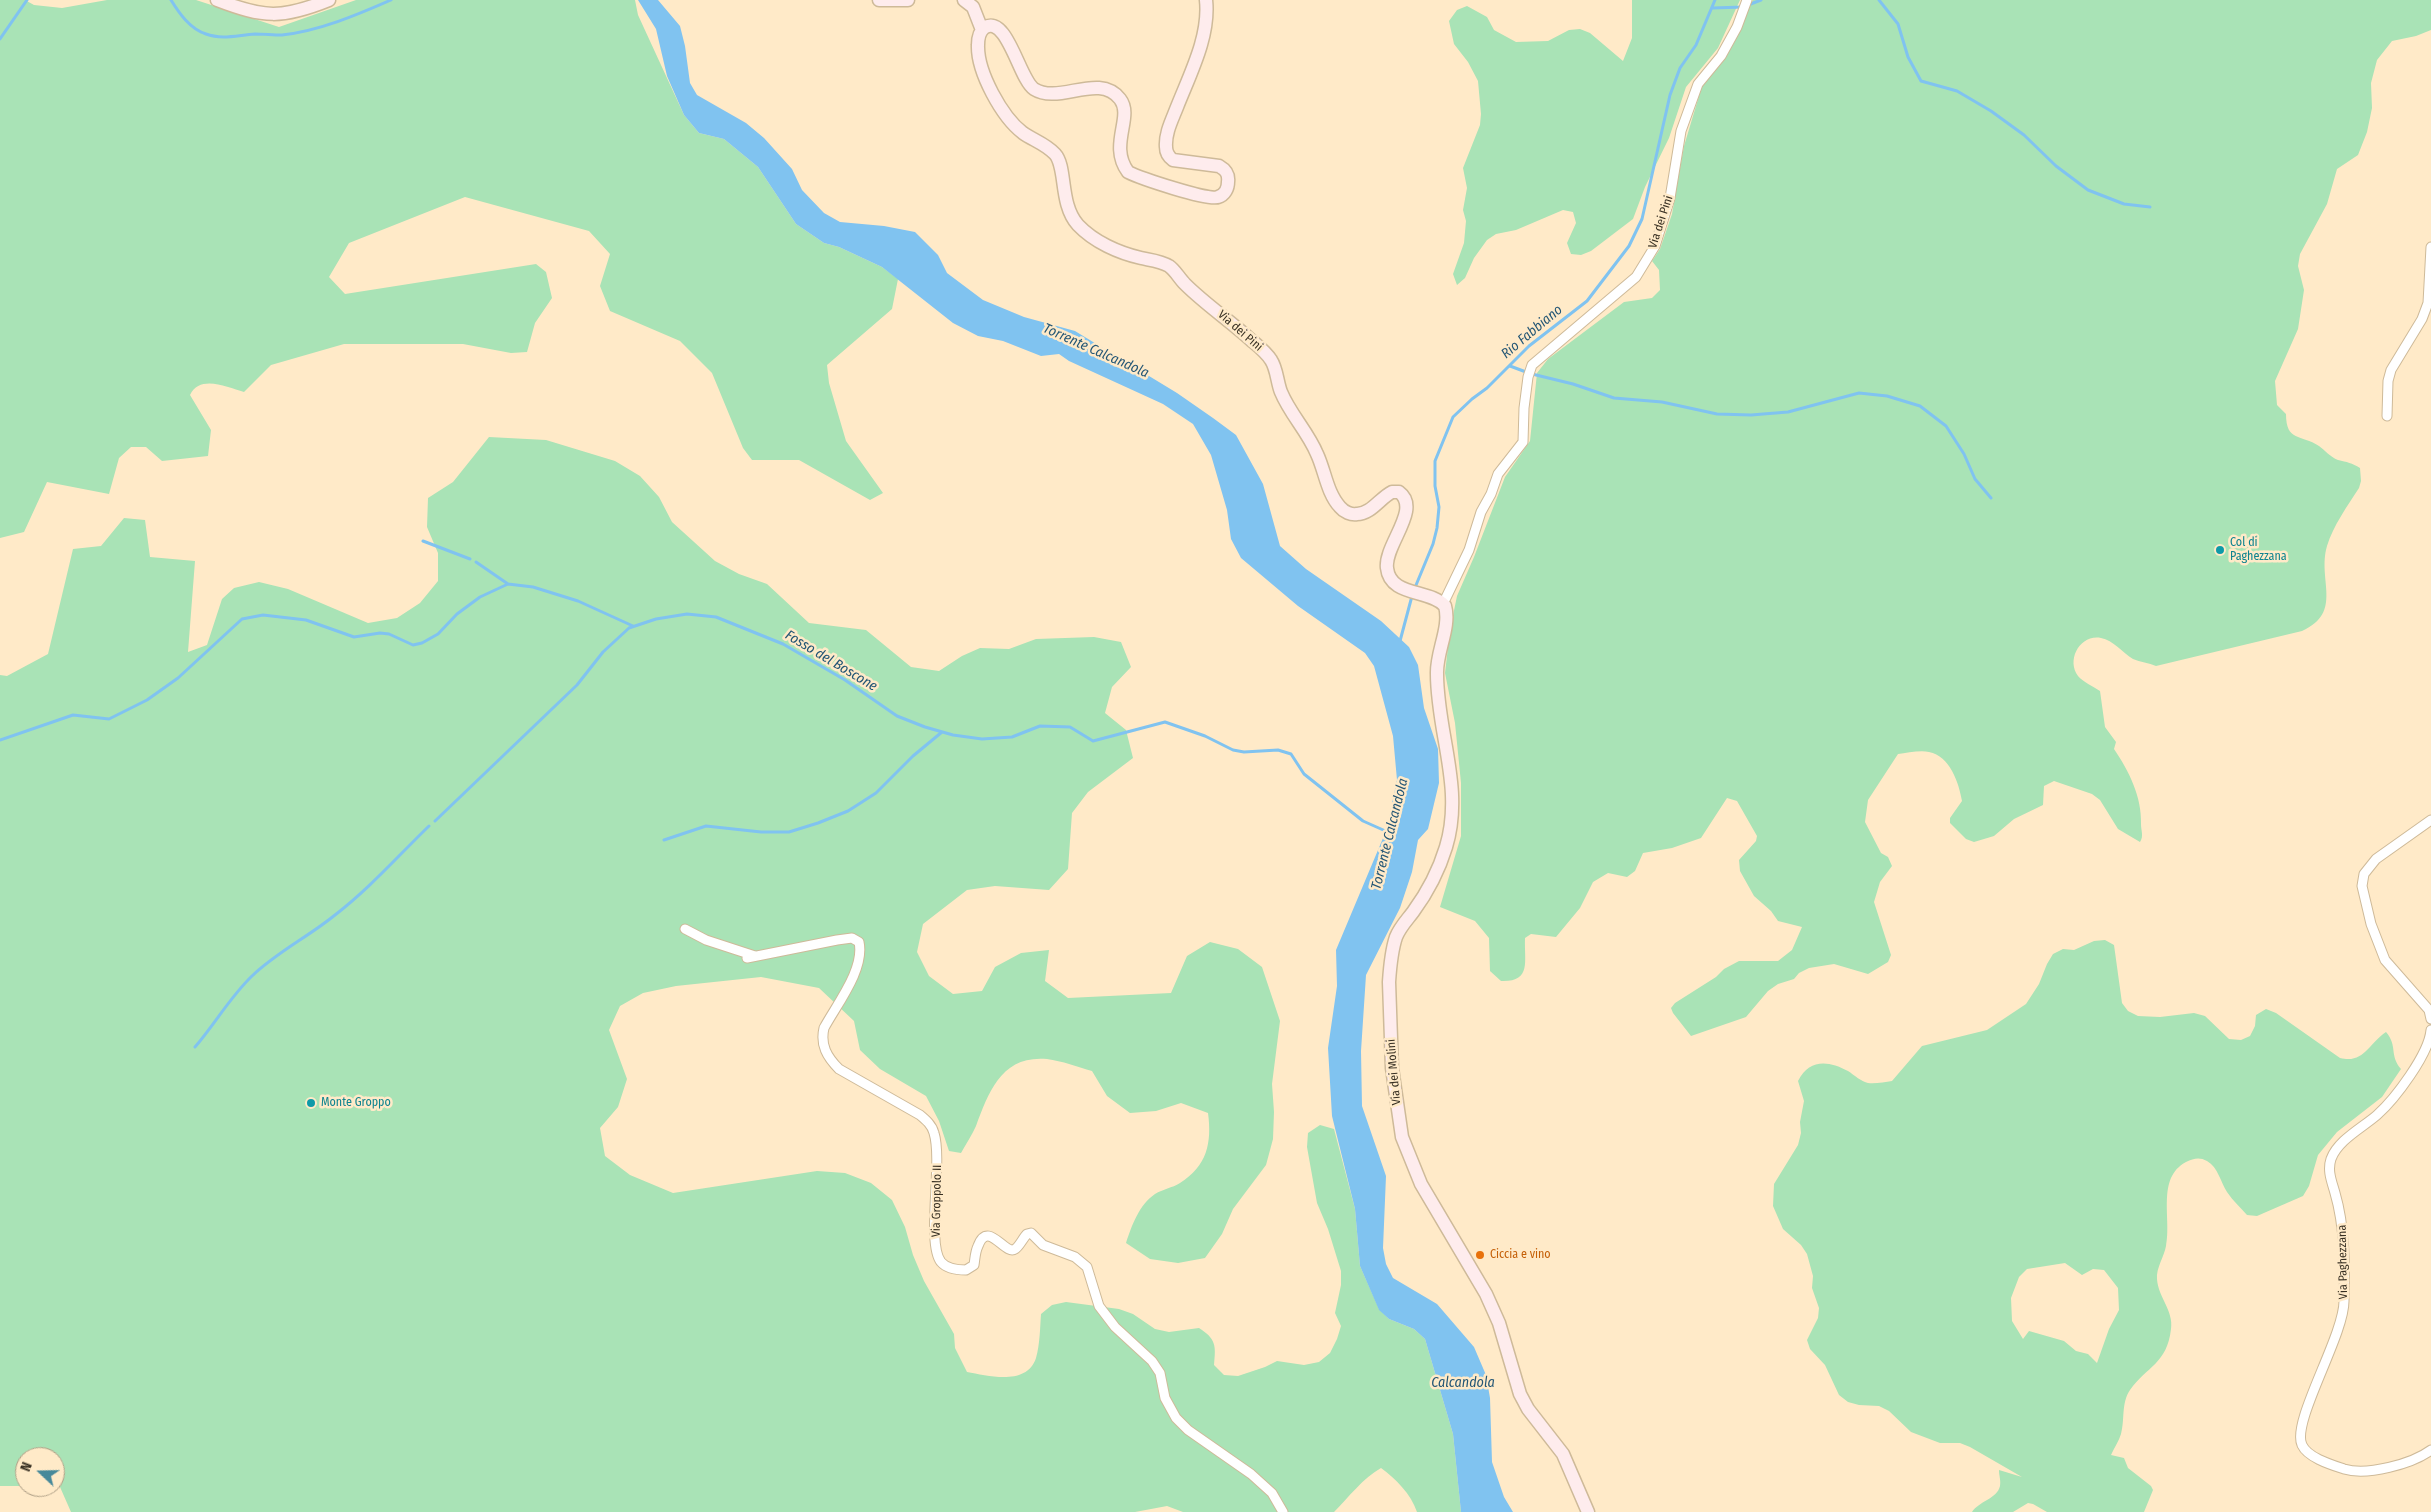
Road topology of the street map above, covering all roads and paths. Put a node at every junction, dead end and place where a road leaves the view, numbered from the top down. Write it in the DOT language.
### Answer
graph roads {
  1 [pos="217,0"];
  2 [pos="329,0"];
  3 [pos="880,0"];
  4 [pos="908,0"];
  5 [pos="964,0"];
  6 [pos="1747,0"];
  7 [pos="1207,1"];
  8 [pos="982,30"];
  9 [pos="2431,247"];
  10 [pos="2387,416"];
  11 [pos="1442,603"];
  12 [pos="2431,820"];
  13 [pos="685,929"];
  14 [pos="758,957"];
  15 [pos="746,958"];
  16 [pos="2431,1020"];
  17 [pos="2431,1030"];
  18 [pos="2431,1450"];
  19 [pos="1283,1512"];
  20 [pos="1588,1512"];
  1 -- 2 [label="street"];
  3 -- 4 [label="street"];
  5 -- 8 [label="street"];
  6 -- 11 [label="street, Via dei Pini"];
  7 -- 8 [label="street"];
  8 -- 11 [label="street, Via dei Pini"];
  9 -- 10 [label="street"];
  11 -- 20 [label="street, Via dei Molini"];
  12 -- 16 [label="street"];
  13 -- 14 [label="street"];
  14 -- 15 [label="street"];
  14 -- 19 [label="street, Via Groppolo II"];
  17 -- 18 [label="street, Via Paghezzana"];
}
